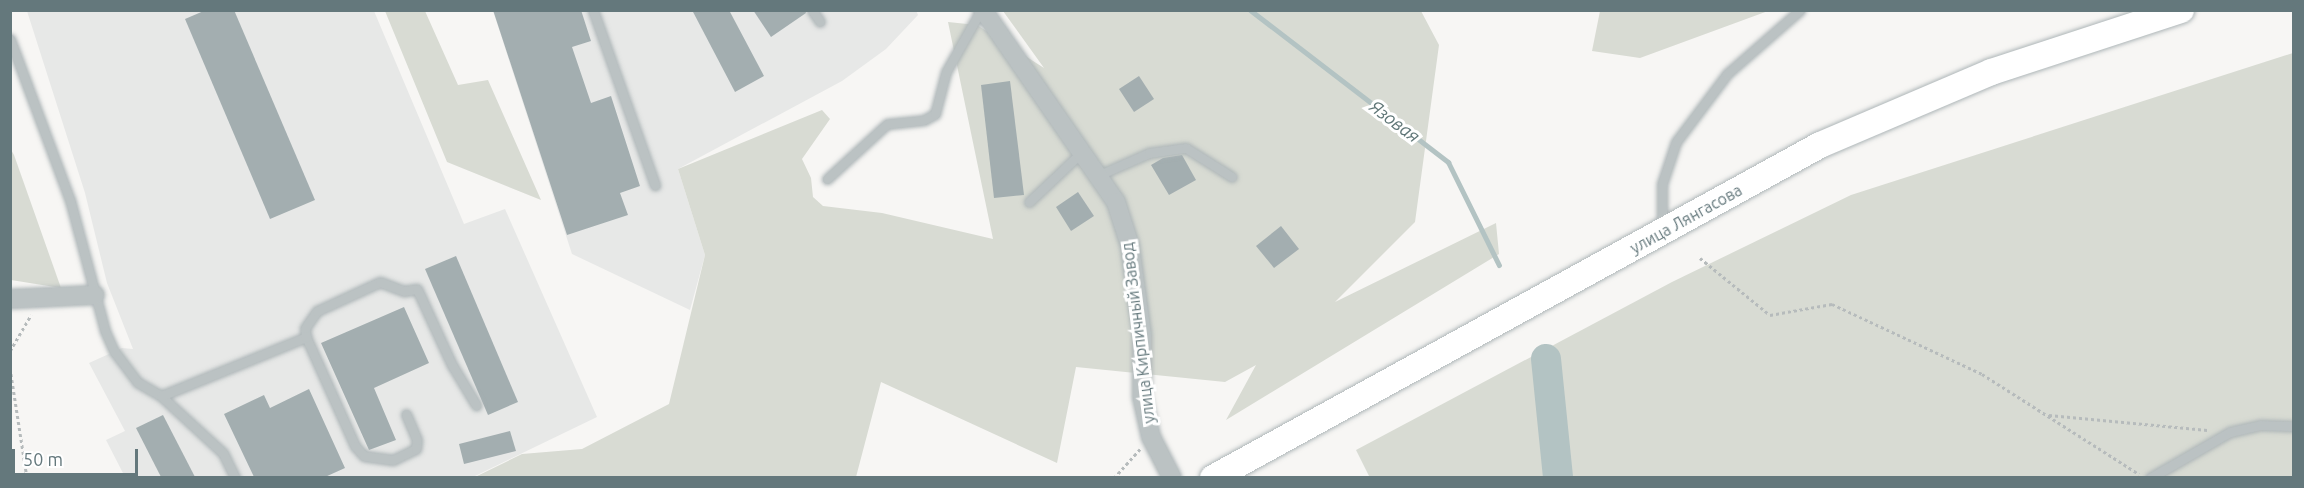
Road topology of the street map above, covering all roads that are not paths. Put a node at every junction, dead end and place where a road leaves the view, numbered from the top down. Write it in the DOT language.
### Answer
graph roads {
  1 [pos="593,10"];
  2 [pos="812,10"];
  3 [pos="982,10"];
  4 [pos="1800,10"];
  5 [pos="2181,10"];
  6 [pos="820,22"];
  7 [pos="10,39"];
  8 [pos="1084,150"];
  9 [pos="1099,175"];
  10 [pos="1232,177"];
  11 [pos="827,179"];
  12 [pos="655,185"];
  13 [pos="1029,202"];
  14 [pos="1662,232"];
  15 [pos="95,296"];
  16 [pos="10,299"];
  17 [pos="306,337"];
  18 [pos="161,396"];
  19 [pos="476,405"];
  20 [pos="406,414"];
  21 [pos="2294,426"];
  22 [pos="236,477"];
  23 [pos="1172,477"];
  24 [pos="1214,477"];
  25 [pos="2150,477"];
  1 -- 12 [label="lane"];
  2 -- 6 [label="lane"];
  3 -- 8 [label="street, улица Кирпичный Завод"];
  3 -- 11 [label="lane"];
  4 -- 14 [label="lane"];
  5 -- 14 [label="main road, улица Лянгасова"];
  7 -- 15 [label="lane"];
  8 -- 9 [label="street, улица Кирпичный Завод"];
  8 -- 13 [label="lane"];
  9 -- 10 [label="lane"];
  9 -- 23 [label="street, улица Кирпичный Завод"];
  14 -- 24 [label="main road, улица Лянгасова"];
  15 -- 16 [label="street"];
  15 -- 18 [label="lane"];
  17 -- 18 [label="lane"];
  17 -- 19 [label="lane"];
  17 -- 20 [label="lane"];
  18 -- 22 [label="lane"];
  21 -- 25 [label="lane"];
}
